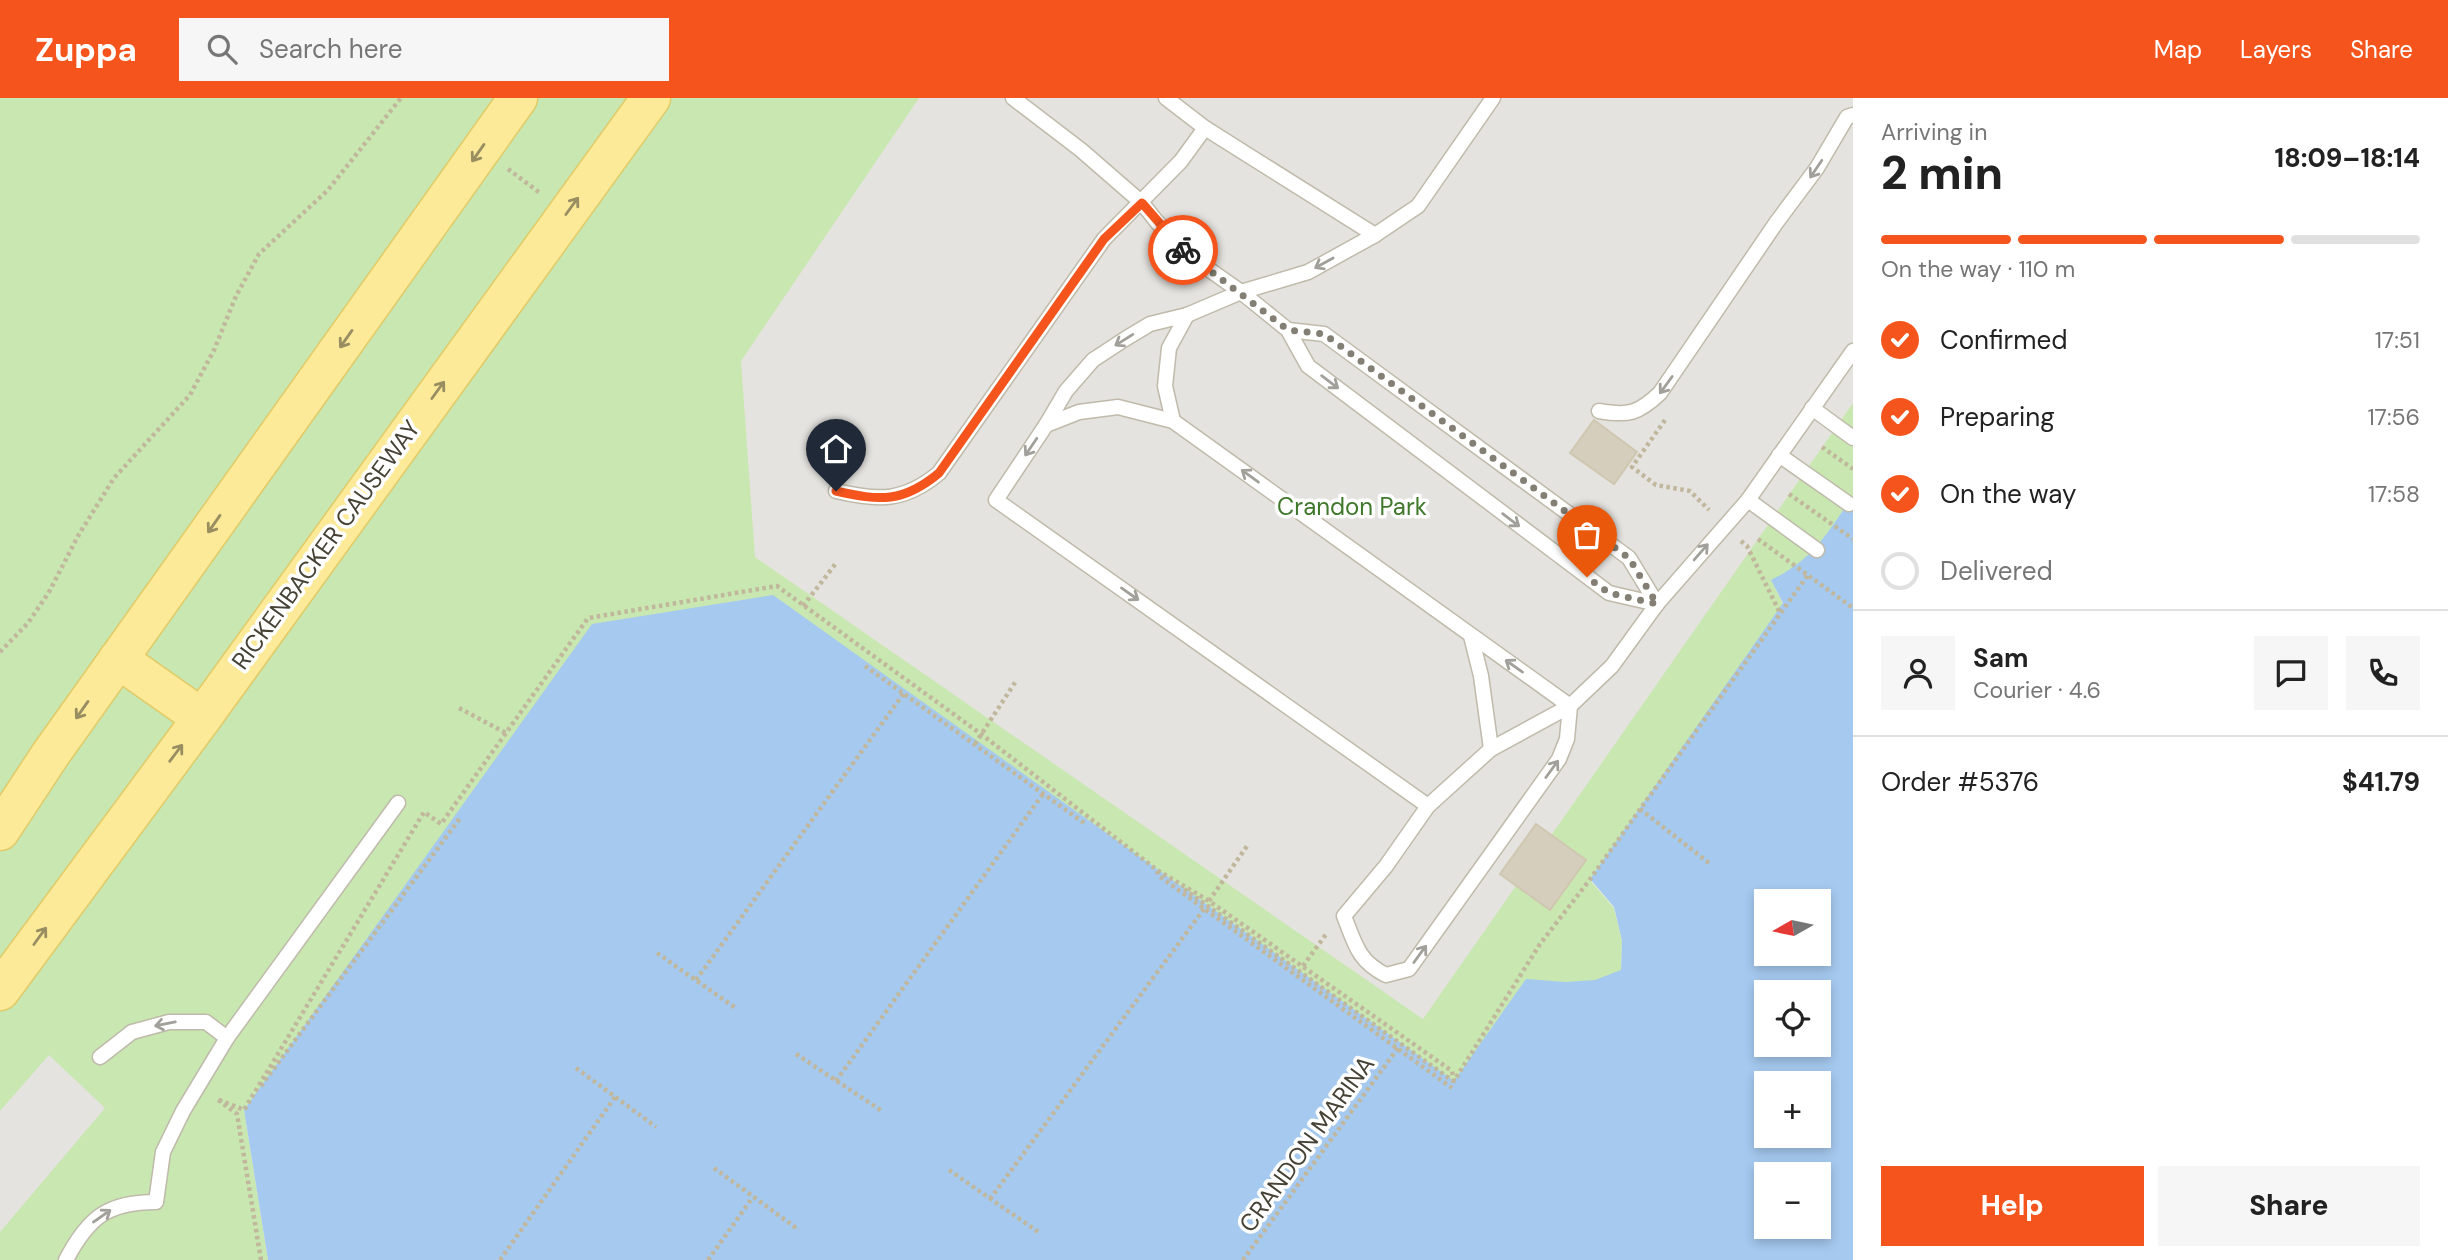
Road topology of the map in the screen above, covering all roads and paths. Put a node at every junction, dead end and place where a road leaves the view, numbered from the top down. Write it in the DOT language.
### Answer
graph roads {
  1 [pos="401,98"];
  2 [pos="517,98"];
  3 [pos="650,98"];
  4 [pos="1013,98"];
  5 [pos="1166,98"];
  6 [pos="1493,98"];
  7 [pos="1851,114"];
  8 [pos="1205,128"];
  9 [pos="505,167"];
  10 [pos="545,196"];
  11 [pos="1142,203"];
  12 [pos="1375,235"];
  13 [pos="1241,292"];
  14 [pos="1187,315"];
  15 [pos="1288,330"];
  16 [pos="1853,351"];
  17 [pos="1848,367"];
  18 [pos="1812,408"];
  19 [pos="1599,411"];
  20 [pos="1671,411"];
  21 [pos="1172,421"];
  22 [pos="1045,425"];
  23 [pos="1853,438"];
  24 [pos="1779,455"];
  25 [pos="836,491"];
  26 [pos="1789,494"];
  27 [pos="1748,500"];
  28 [pos="1849,504"];
  29 [pos="1724,525"];
  30 [pos="1758,539"];
  31 [pos="1853,539"];
  32 [pos="1817,550"];
  33 [pos="837,562"];
  34 [pos="1808,575"];
  35 [pos="1657,604"];
  36 [pos="803,606"];
  37 [pos="1853,608"];
  38 [pos="1780,613"];
  39 [pos="1471,636"];
  40 [pos="0,652"];
  41 [pos="118,659"];
  42 [pos="865,666"];
  43 [pos="1016,681"];
  44 [pos="904,694"];
  45 [pos="1570,706"];
  46 [pos="459,708"];
  47 [pos="202,718"];
  48 [pos="506,733"];
  49 [pos="981,734"];
  50 [pos="975,744"];
  51 [pos="1491,749"];
  52 [pos="1043,794"];
  53 [pos="398,803"];
  54 [pos="1428,806"];
  55 [pos="1640,808"];
  56 [pos="460,817"];
  57 [pos="1084,823"];
  58 [pos="0,831"];
  59 [pos="1247,846"];
  60 [pos="1709,863"];
  61 [pos="1157,870"];
  62 [pos="1209,901"];
  63 [pos="1204,909"];
  64 [pos="1345,916"];
  65 [pos="657,953"];
  66 [pos="1304,965"];
  67 [pos="1296,975"];
  68 [pos="696,981"];
  69 [pos="0,991"];
  70 [pos="737,1009"];
  71 [pos="228,1038"];
  72 [pos="1398,1048"];
  73 [pos="796,1054"];
  74 [pos="100,1057"];
  75 [pos="576,1068"];
  76 [pos="836,1081"];
  77 [pos="1454,1082"];
  78 [pos="1452,1088"];
  79 [pos="615,1097"];
  80 [pos="244,1110"];
  81 [pos="882,1111"];
  82 [pos="246,1116"];
  83 [pos="656,1127"];
  84 [pos="714,1168"];
  85 [pos="949,1170"];
  86 [pos="753,1197"];
  87 [pos="990,1199"];
  88 [pos="799,1230"];
  89 [pos="1041,1234"];
  90 [pos="66,1260"];
  91 [pos="261,1260"];
  92 [pos="500,1260"];
  93 [pos="708,1260"];
  94 [pos="1243,1260"];
  1 -- 40 [label="path"];
  2 -- 41 [label="main road, one-way"];
  47 -- 3 [label="main road, RICKENBACKER CAUSEWAY, one-way"];
  4 -- 11 [label="lane"];
  5 -- 8 [label="lane"];
  6 -- 12 [label="lane"];
  7 -- 19 [label="lane, one-way"];
  8 -- 11 [label="lane"];
  8 -- 12 [label="lane"];
  9 -- 10 [label="path"];
  11 -- 13 [label="lane"];
  11 -- 25 [label="lane"];
  12 -- 13 [label="lane, one-way"];
  13 -- 14 [label="lane"];
  13 -- 15 [label="lane"];
  14 -- 21 [label="lane"];
  14 -- 22 [label="lane, one-way"];
  15 -- 35 [label="lane, one-way"];
  15 -- 35 [label="lane"];
  16 -- 17 [label="lane"];
  17 -- 18 [label="lane"];
  18 -- 23 [label="lane"];
  18 -- 24 [label="lane"];
  20 -- 29 [label="path"];
  21 -- 22 [label="lane"];
  39 -- 21 [label="lane, one-way"];
  22 -- 54 [label="lane, one-way"];
  24 -- 27 [label="lane"];
  24 -- 28 [label="lane"];
  26 -- 31 [label="path"];
  27 -- 29 [label="lane"];
  27 -- 32 [label="lane"];
  35 -- 29 [label="lane, one-way"];
  29 -- 38 [label="path"];
  30 -- 34 [label="path"];
  33 -- 36 [label="path"];
  34 -- 37 [label="path"];
  34 -- 38 [label="path"];
  35 -- 45 [label="lane"];
  36 -- 48 [label="path"];
  36 -- 49 [label="path"];
  38 -- 55 [label="path"];
  45 -- 39 [label="lane, one-way"];
  39 -- 51 [label="lane"];
  41 -- 47 [label="main road"];
  41 -- 58 [label="main road, one-way"];
  42 -- 44 [label="path"];
  43 -- 49 [label="path"];
  44 -- 50 [label="path"];
  44 -- 68 [label="path"];
  45 -- 51 [label="lane"];
  64 -- 45 [label="lane, one-way"];
  46 -- 48 [label="path"];
  69 -- 47 [label="main road, RICKENBACKER CAUSEWAY, one-way"];
  48 -- 80 [label="path"];
  49 -- 50 [label="path"];
  49 -- 61 [label="path"];
  50 -- 52 [label="path"];
  51 -- 54 [label="lane"];
  52 -- 57 [label="path"];
  52 -- 76 [label="path"];
  53 -- 71 [label="lane"];
  54 -- 64 [label="lane"];
  55 -- 60 [label="path"];
  55 -- 77 [label="path"];
  56 -- 80 [label="path"];
  59 -- 62 [label="path"];
  61 -- 62 [label="path"];
  61 -- 63 [label="path"];
  61 -- 77 [label="path"];
  62 -- 66 [label="path"];
  63 -- 67 [label="path"];
  63 -- 87 [label="path"];
  64 -- 66 [label="path"];
  65 -- 68 [label="path"];
  66 -- 67 [label="path"];
  66 -- 77 [label="path"];
  67 -- 72 [label="path"];
  68 -- 70 [label="path"];
  71 -- 74 [label="lane, one-way"];
  90 -- 71 [label="lane, one-way"];
  72 -- 78 [label="path"];
  72 -- 94 [label="path, CRANDON MARINA"];
  73 -- 76 [label="path"];
  75 -- 79 [label="path"];
  76 -- 81 [label="path"];
  79 -- 83 [label="path"];
  79 -- 92 [label="path"];
  80 -- 82 [label="path"];
  80 -- 91 [label="path"];
  84 -- 86 [label="path"];
  85 -- 87 [label="path"];
  86 -- 88 [label="path"];
  86 -- 93 [label="path"];
  87 -- 89 [label="path"];
}
